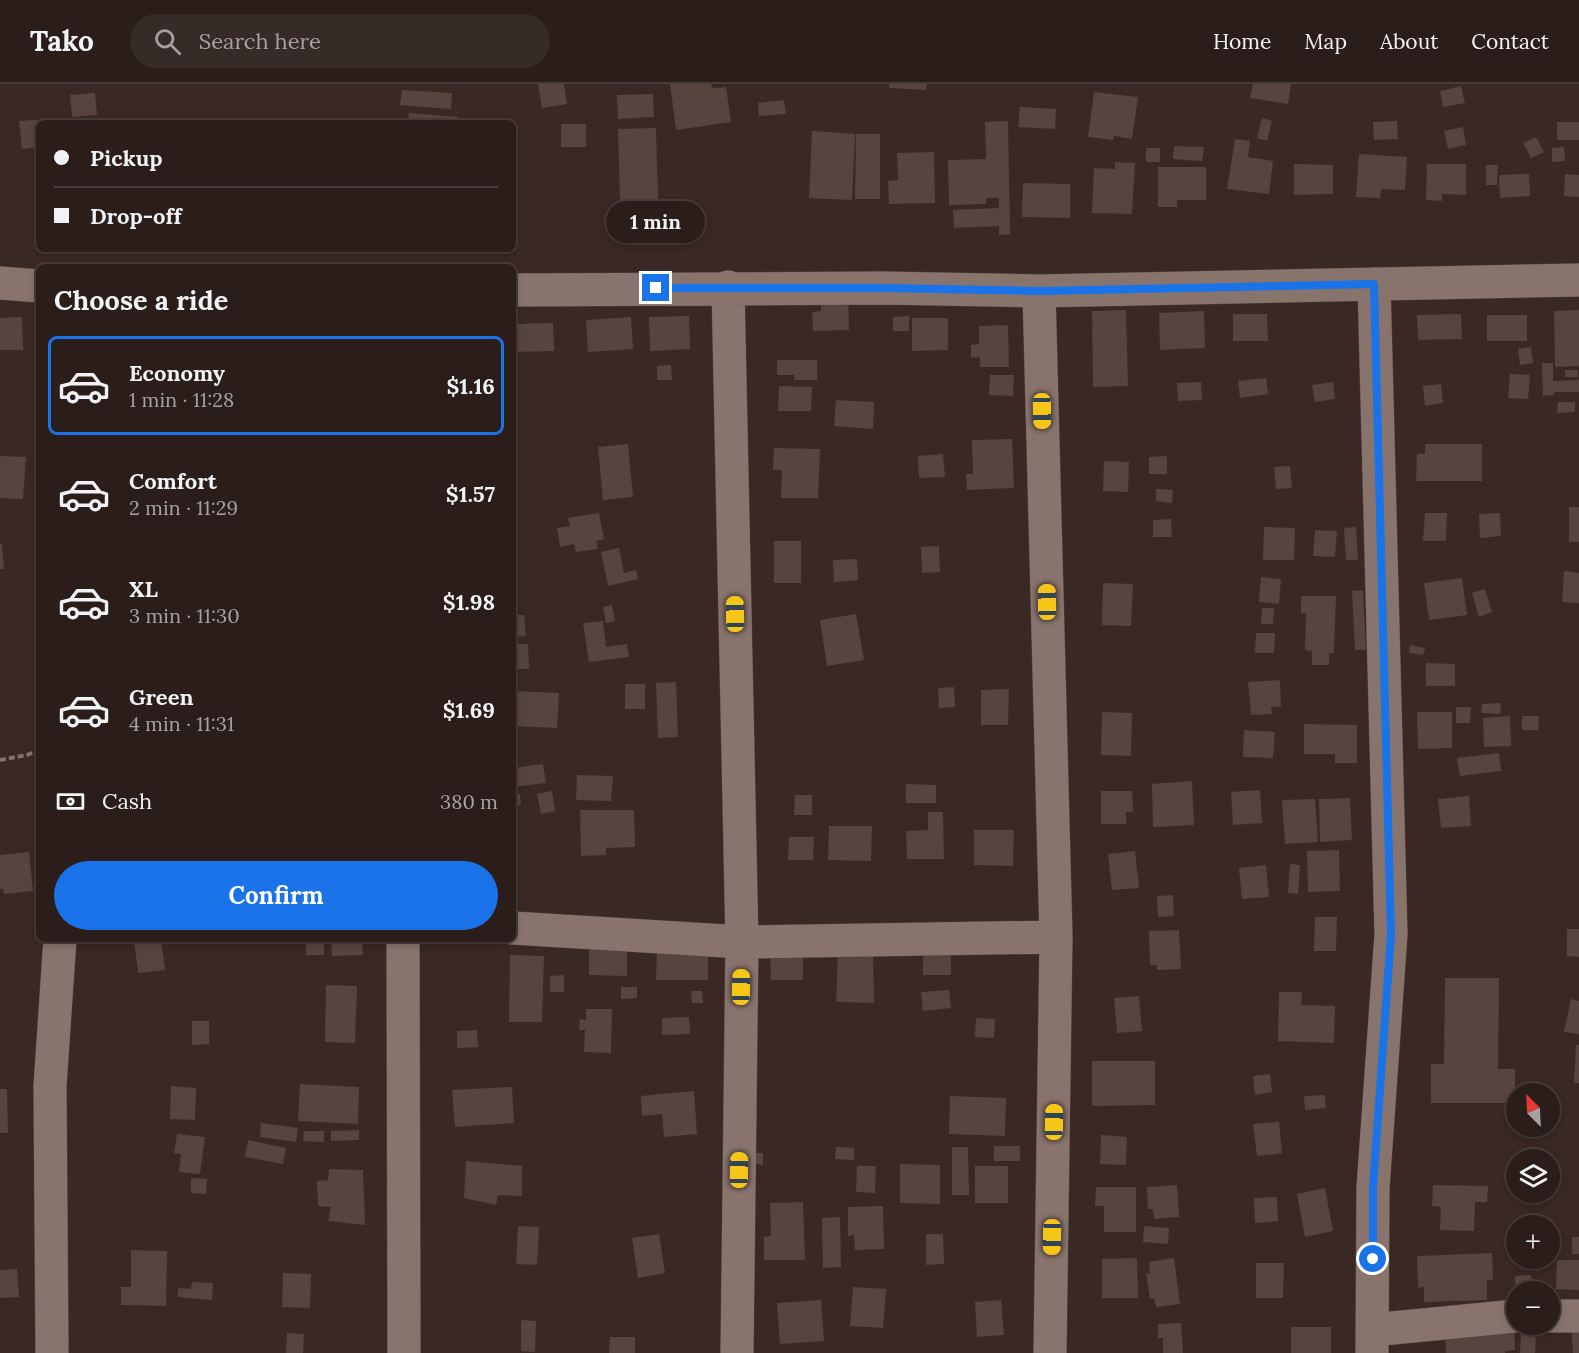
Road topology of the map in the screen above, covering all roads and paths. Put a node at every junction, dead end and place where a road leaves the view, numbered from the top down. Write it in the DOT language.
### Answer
graph roads {
  1 [pos="1579,280"];
  2 [pos="0,284"];
  3 [pos="1374,284"];
  4 [pos="36,286"];
  5 [pos="728,287"];
  6 [pos="516,290"];
  7 [pos="1040,291"];
  8 [pos="36,751"];
  9 [pos="0,760"];
  10 [pos="516,928"];
  11 [pos="1056,937"];
  12 [pos="60,942"];
  13 [pos="404,942"];
  14 [pos="742,942"];
  15 [pos="1560,1316"];
  16 [pos="1579,1316"];
  17 [pos="1506,1318"];
  18 [pos="1372,1342"];
  19 [pos="52,1353"];
  20 [pos="404,1353"];
  21 [pos="737,1353"];
  22 [pos="1050,1353"];
  1 -- 3 [label="street"];
  2 -- 4 [label="street"];
  3 -- 7 [label="street"];
  3 -- 18 [label="street"];
  5 -- 6 [label="street"];
  5 -- 7 [label="street"];
  5 -- 14 [label="street"];
  7 -- 11 [label="street"];
  8 -- 9 [label="path"];
  10 -- 14 [label="street"];
  11 -- 14 [label="street"];
  11 -- 22 [label="street"];
  12 -- 19 [label="street"];
  13 -- 20 [label="street"];
  14 -- 21 [label="street"];
  15 -- 16 [label="street"];
  17 -- 18 [label="street"];
}
